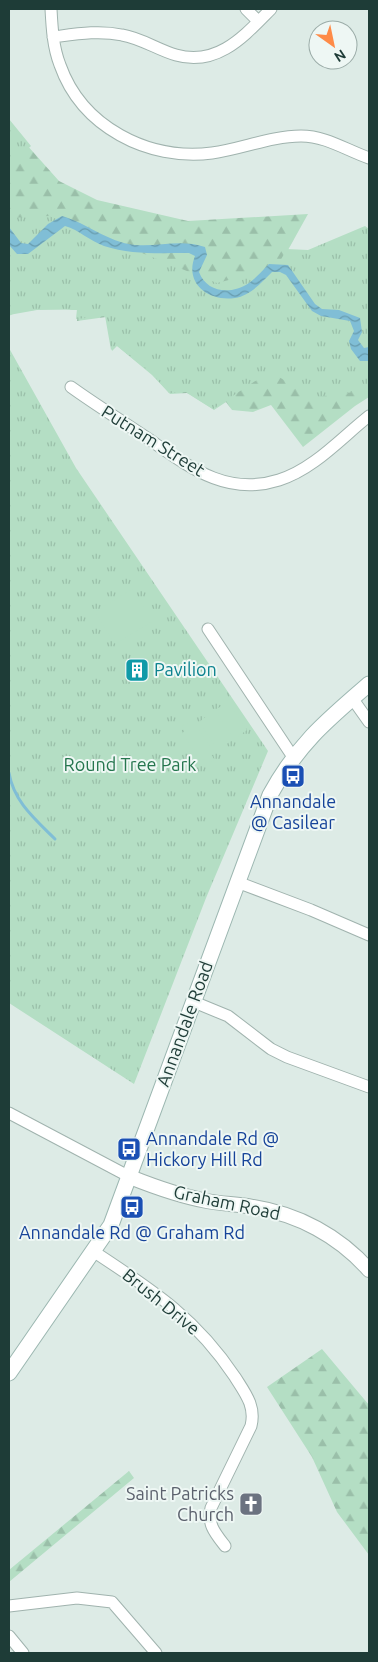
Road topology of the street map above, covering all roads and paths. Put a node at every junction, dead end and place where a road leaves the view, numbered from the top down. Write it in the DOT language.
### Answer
graph roads {
  1 [pos="51,9"];
  2 [pos="246,9"];
  3 [pos="271,9"];
  4 [pos="258,21"];
  5 [pos="53,37"];
  6 [pos="369,158"];
  7 [pos="71,387"];
  8 [pos="369,416"];
  9 [pos="208,629"];
  10 [pos="369,684"];
  11 [pos="352,698"];
  12 [pos="369,722"];
  13 [pos="293,757"];
  14 [pos="237,882"];
  15 [pos="369,935"];
  16 [pos="194,1002"];
  17 [pos="369,1087"];
  18 [pos="9,1113"];
  19 [pos="130,1176"];
  20 [pos="93,1251"];
  21 [pos="369,1270"];
  22 [pos="9,1374"];
  23 [pos="225,1546"];
  24 [pos="9,1606"];
  25 [pos="9,1636"];
  26 [pos="23,1653"];
  27 [pos="156,1653"];
  1 -- 5 [label="street"];
  2 -- 4 [label="street"];
  3 -- 4 [label="street"];
  4 -- 5 [label="street"];
  5 -- 6 [label="street"];
  7 -- 8 [label="street, Putnam Street"];
  9 -- 13 [label="street"];
  10 -- 11 [label="main road, Annandale Road"];
  11 -- 12 [label="street"];
  11 -- 13 [label="main road, Annandale Road"];
  13 -- 14 [label="main road, Annandale Road"];
  14 -- 15 [label="street"];
  14 -- 16 [label="main road, Annandale Road"];
  16 -- 17 [label="street"];
  16 -- 19 [label="main road, Annandale Road"];
  18 -- 19 [label="street"];
  19 -- 20 [label="main road, Annandale Road"];
  19 -- 21 [label="street, Graham Road"];
  20 -- 22 [label="main road, Annandale Road"];
  20 -- 23 [label="street, Brush Drive"];
  24 -- 27 [label="street"];
  25 -- 26 [label="street"];
}
